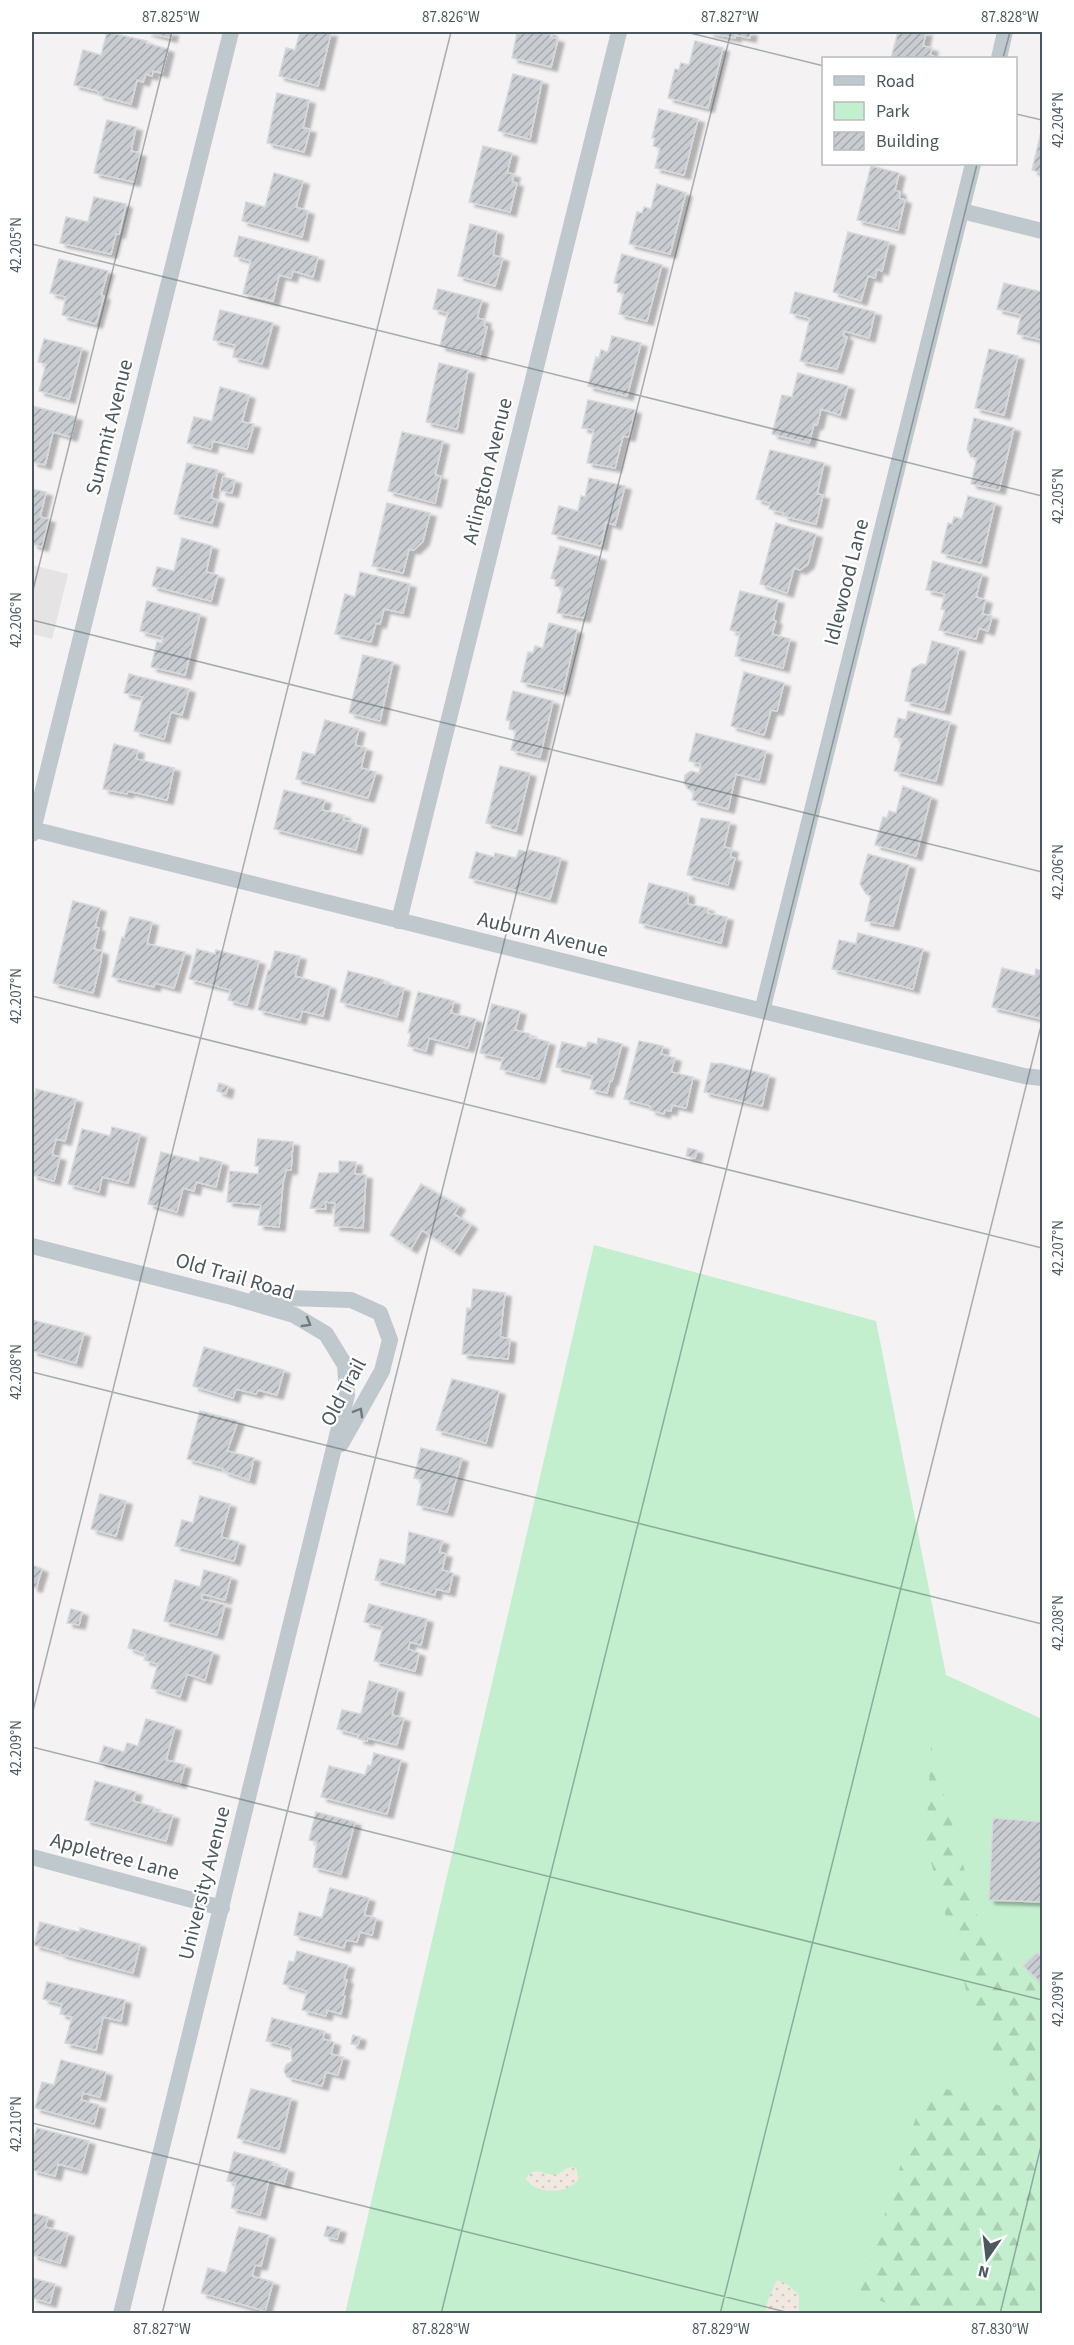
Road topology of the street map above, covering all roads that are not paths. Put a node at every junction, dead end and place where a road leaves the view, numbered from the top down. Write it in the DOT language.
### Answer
graph roads {
  1 [pos="231,32"];
  2 [pos="619,32"];
  3 [pos="1005,32"];
  4 [pos="999,57"];
  5 [pos="973,165"];
  6 [pos="962,211"];
  7 [pos="1042,231"];
  8 [pos="32,830"];
  9 [pos="399,921"];
  10 [pos="762,1011"];
  11 [pos="1042,1078"];
  12 [pos="32,1246"];
  13 [pos="232,1296"];
  14 [pos="330,1462"];
  15 [pos="32,1857"];
  16 [pos="222,1908"];
  17 [pos="121,2313"];
  1 -- 8 [label="street, Summit Avenue"];
  2 -- 9 [label="street, Arlington Avenue"];
  3 -- 4 [label="street"];
  5 -- 6 [label="street, Idlewood Lane"];
  6 -- 7 [label="street"];
  6 -- 10 [label="street, Idlewood Lane"];
  8 -- 9 [label="street, Auburn Avenue"];
  9 -- 10 [label="street, Auburn Avenue"];
  10 -- 11 [label="street, Auburn Avenue"];
  12 -- 13 [label="street, Old Trail Road"];
  13 -- 14 [label="street, Old Trail Road, one-way"];
  14 -- 13 [label="street, Old Trail, one-way"];
  14 -- 16 [label="street, University Avenue"];
  15 -- 16 [label="street, Appletree Lane"];
  16 -- 17 [label="street, University Avenue"];
}
